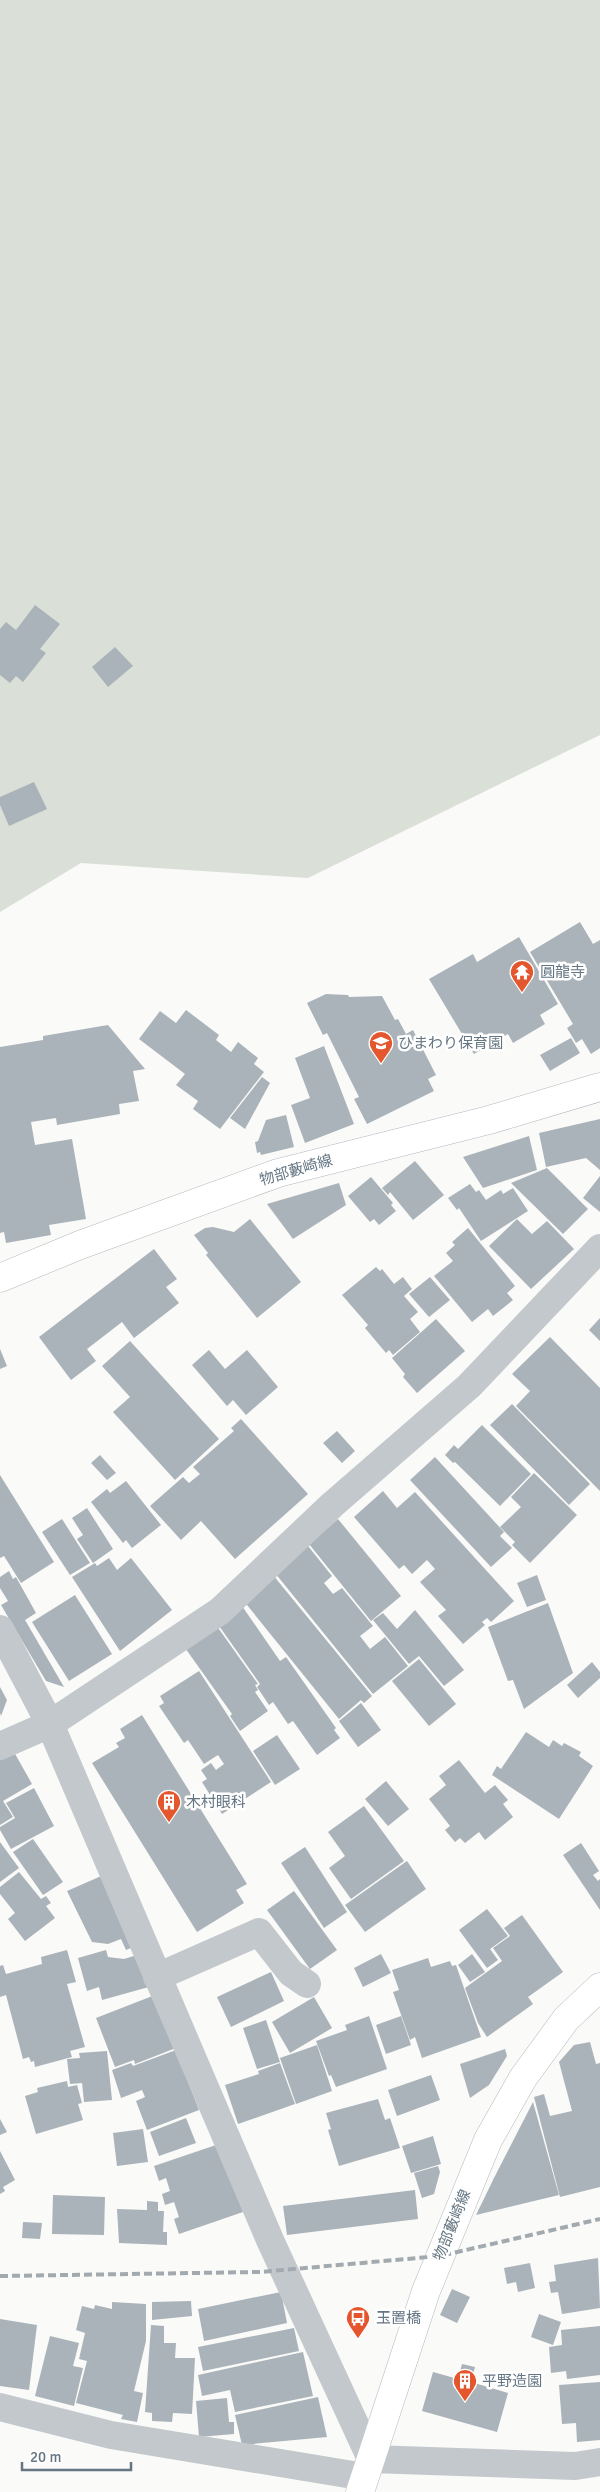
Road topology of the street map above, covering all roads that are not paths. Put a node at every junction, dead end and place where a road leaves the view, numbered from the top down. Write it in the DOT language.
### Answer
graph roads {
  1 [pos="600,1087"];
  2 [pos="600,1248"];
  3 [pos="0,1278"];
  4 [pos="0,1629"];
  5 [pos="50,1724"];
  6 [pos="0,1746"];
  7 [pos="158,1977"];
  8 [pos="307,1984"];
  9 [pos="600,1987"];
  10 [pos="0,2407"];
  11 [pos="600,2462"];
  12 [pos="365,2476"];
  1 -- 3 [label="main road, 物部藪崎線"];
  2 -- 5 [label="street"];
  4 -- 5 [label="street"];
  5 -- 6 [label="street"];
  5 -- 7 [label="street"];
  7 -- 8 [label="street"];
  7 -- 12 [label="street"];
  9 -- 12 [label="main road, 物部藪崎線"];
  10 -- 12 [label="street"];
  11 -- 12 [label="street"];
}
